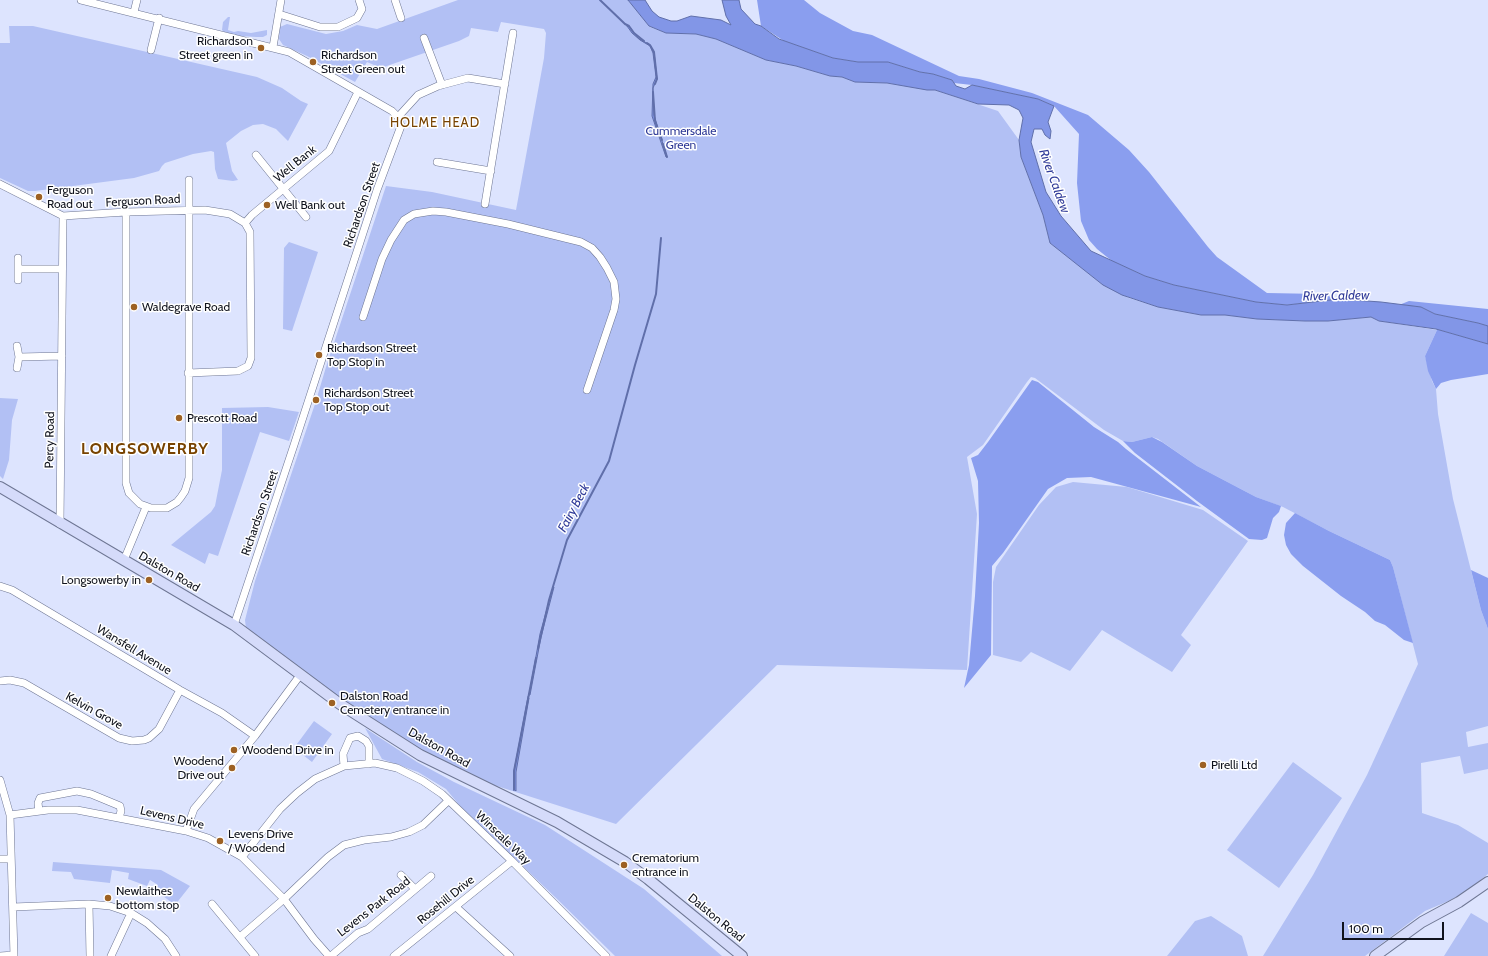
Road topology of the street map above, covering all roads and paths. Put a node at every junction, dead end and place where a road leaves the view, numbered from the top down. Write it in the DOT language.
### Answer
graph roads {
  1 [pos="81,0"];
  2 [pos="137,0"];
  3 [pos="281,0"];
  4 [pos="359,0"];
  5 [pos="395,0"];
  6 [pos="134,12"];
  7 [pos="279,14"];
  8 [pos="159,18"];
  9 [pos="401,18"];
  10 [pos="513,33"];
  11 [pos="424,38"];
  12 [pos="273,47"];
  13 [pos="151,50"];
  14 [pos="505,84"];
  15 [pos="442,85"];
  16 [pos="358,92"];
  17 [pos="398,117"];
  18 [pos="256,155"];
  19 [pos="437,162"];
  20 [pos="491,171"];
  21 [pos="189,180"];
  22 [pos="0,184"];
  23 [pos="282,189"];
  24 [pos="485,204"];
  25 [pos="189,210"];
  26 [pos="126,212"];
  27 [pos="63,216"];
  28 [pos="306,216"];
  29 [pos="245,223"];
  30 [pos="18,258"];
  31 [pos="18,269"];
  32 [pos="62,269"];
  33 [pos="18,280"];
  34 [pos="363,317"];
  35 [pos="17,346"];
  36 [pos="62,356"];
  37 [pos="19,357"];
  38 [pos="17,368"];
  39 [pos="188,373"];
  40 [pos="587,390"];
  41 [pos="0,487"];
  42 [pos="146,507"];
  43 [pos="60,524"];
  44 [pos="124,560"];
  45 [pos="0,586"];
  46 [pos="234,625"];
  47 [pos="301,674"];
  48 [pos="0,681"];
  49 [pos="180,690"];
  50 [pos="255,736"];
  51 [pos="369,764"];
  52 [pos="344,766"];
  53 [pos="0,780"];
  54 [pos="448,801"];
  55 [pos="39,811"];
  56 [pos="10,815"];
  57 [pos="119,818"];
  58 [pos="186,831"];
  59 [pos="242,857"];
  60 [pos="0,859"];
  61 [pos="11,859"];
  62 [pos="512,861"];
  63 [pos="402,875"];
  64 [pos="431,876"];
  65 [pos="1488,882"];
  66 [pos="415,889"];
  67 [pos="284,899"];
  68 [pos="88,904"];
  69 [pos="212,904"];
  70 [pos="13,907"];
  71 [pos="456,907"];
  72 [pos="131,913"];
  73 [pos="240,937"];
  74 [pos="0,956"];
  75 [pos="14,956"];
  76 [pos="90,956"];
  77 [pos="111,956"];
  78 [pos="176,956"];
  79 [pos="255,956"];
  80 [pos="330,956"];
  81 [pos="394,956"];
  82 [pos="510,956"];
  83 [pos="606,956"];
  84 [pos="742,956"];
  85 [pos="1375,956"];
  1 -- 6 [label="street"];
  2 -- 6 [label="street"];
  3 -- 7 [label="street"];
  4 -- 7 [label="street"];
  5 -- 9 [label="street"];
  6 -- 8 [label="street"];
  7 -- 12 [label="street"];
  8 -- 12 [label="street"];
  8 -- 13 [label="street"];
  10 -- 14 [label="street"];
  11 -- 15 [label="street"];
  12 -- 16 [label="street"];
  14 -- 15 [label="street"];
  14 -- 20 [label="street"];
  15 -- 17 [label="street"];
  16 -- 17 [label="street"];
  16 -- 23 [label="street, Well Bank"];
  17 -- 46 [label="street, Richardson Street"];
  18 -- 23 [label="street"];
  19 -- 20 [label="street"];
  20 -- 24 [label="street"];
  21 -- 25 [label="street"];
  22 -- 27 [label="street"];
  23 -- 28 [label="street"];
  23 -- 29 [label="street, Well Bank"];
  25 -- 26 [label="street, Ferguson Road"];
  25 -- 29 [label="street, Ferguson Road"];
  25 -- 39 [label="street"];
  26 -- 27 [label="street, Ferguson Road"];
  26 -- 42 [label="street"];
  27 -- 32 [label="street, Percy Road"];
  29 -- 39 [label="street"];
  30 -- 31 [label="street"];
  31 -- 32 [label="street"];
  31 -- 33 [label="street"];
  32 -- 36 [label="street, Percy Road"];
  34 -- 40 [label="street"];
  35 -- 37 [label="street"];
  36 -- 37 [label="street"];
  36 -- 43 [label="street, Percy Road"];
  37 -- 38 [label="street"];
  39 -- 42 [label="street"];
  41 -- 43 [label="main road, Dalston Road"];
  42 -- 44 [label="street"];
  43 -- 44 [label="main road, Dalston Road"];
  44 -- 46 [label="main road, Dalston Road"];
  45 -- 49 [label="street, Wansfell Avenue"];
  46 -- 47 [label="main road, Dalston Road"];
  47 -- 50 [label="street"];
  47 -- 84 [label="main road, Dalston Road"];
  48 -- 49 [label="street, Kelvin Grove"];
  49 -- 50 [label="street, Wansfell Avenue"];
  50 -- 58 [label="street"];
  51 -- 52 [label="street, Winscale Way"];
  51 -- 52 [label="street"];
  51 -- 54 [label="street, Winscale Way"];
  52 -- 59 [label="street, Winscale Way"];
  53 -- 56 [label="street"];
  54 -- 62 [label="street, Winscale Way"];
  54 -- 67 [label="street"];
  55 -- 56 [label="street, Levens Drive"];
  55 -- 57 [label="street, Levens Drive"];
  55 -- 57 [label="street"];
  56 -- 61 [label="street"];
  57 -- 58 [label="street, Levens Drive"];
  58 -- 59 [label="street, Levens Drive"];
  59 -- 67 [label="street, Levens Drive"];
  60 -- 61 [label="street"];
  61 -- 70 [label="street"];
  62 -- 71 [label="street, Rosehill Drive"];
  62 -- 83 [label="street, Winscale Way"];
  63 -- 66 [label="street"];
  64 -- 66 [label="street, Levens Park Road"];
  65 -- 85 [label="main road"];
  66 -- 80 [label="street, Levens Park Road"];
  67 -- 73 [label="street"];
  67 -- 80 [label="street, Levens Drive"];
  68 -- 70 [label="street"];
  68 -- 72 [label="street"];
  68 -- 76 [label="street"];
  69 -- 73 [label="street"];
  70 -- 75 [label="street"];
  71 -- 81 [label="street, Rosehill Drive"];
  71 -- 82 [label="street"];
  72 -- 77 [label="street"];
  72 -- 78 [label="street"];
  73 -- 79 [label="street"];
  74 -- 75 [label="street"];
}
